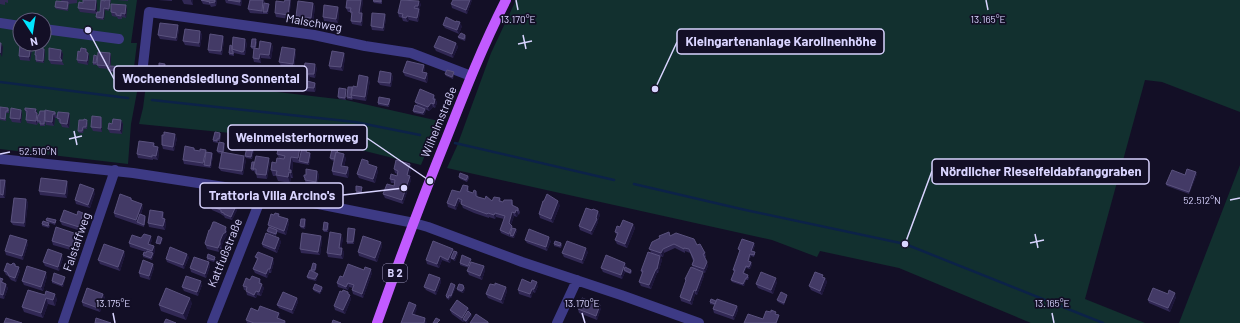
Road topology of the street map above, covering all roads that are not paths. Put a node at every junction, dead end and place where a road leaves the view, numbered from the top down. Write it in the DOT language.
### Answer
graph roads {
  1 [pos="506,0"];
  2 [pos="0,23"];
  3 [pos="12,25"];
  4 [pos="52,30"];
  5 [pos="119,39"];
  6 [pos="142,74"];
  7 [pos="471,76"];
  8 [pos="0,159"];
  9 [pos="115,170"];
  10 [pos="263,193"];
  11 [pos="414,223"];
  12 [pos="577,280"];
  13 [pos="63,323"];
  14 [pos="212,323"];
  15 [pos="377,323"];
  16 [pos="557,323"];
  17 [pos="699,323"];
  1 -- 7 [label="main road, Wilhelmstraße / B 2"];
  2 -- 3 [label="street"];
  4 -- 5 [label="street"];
  6 -- 7 [label="street, Malschweg"];
  7 -- 11 [label="main road, Wilhelmstraße / B 2"];
  8 -- 9 [label="street"];
  9 -- 10 [label="street"];
  9 -- 13 [label="street, Falstaffweg"];
  10 -- 11 [label="street"];
  10 -- 14 [label="street, Kattfußstraße"];
  11 -- 12 [label="street"];
  11 -- 15 [label="main road, Wilhelmstraße / B 2"];
  12 -- 16 [label="street"];
  12 -- 17 [label="street"];
}
